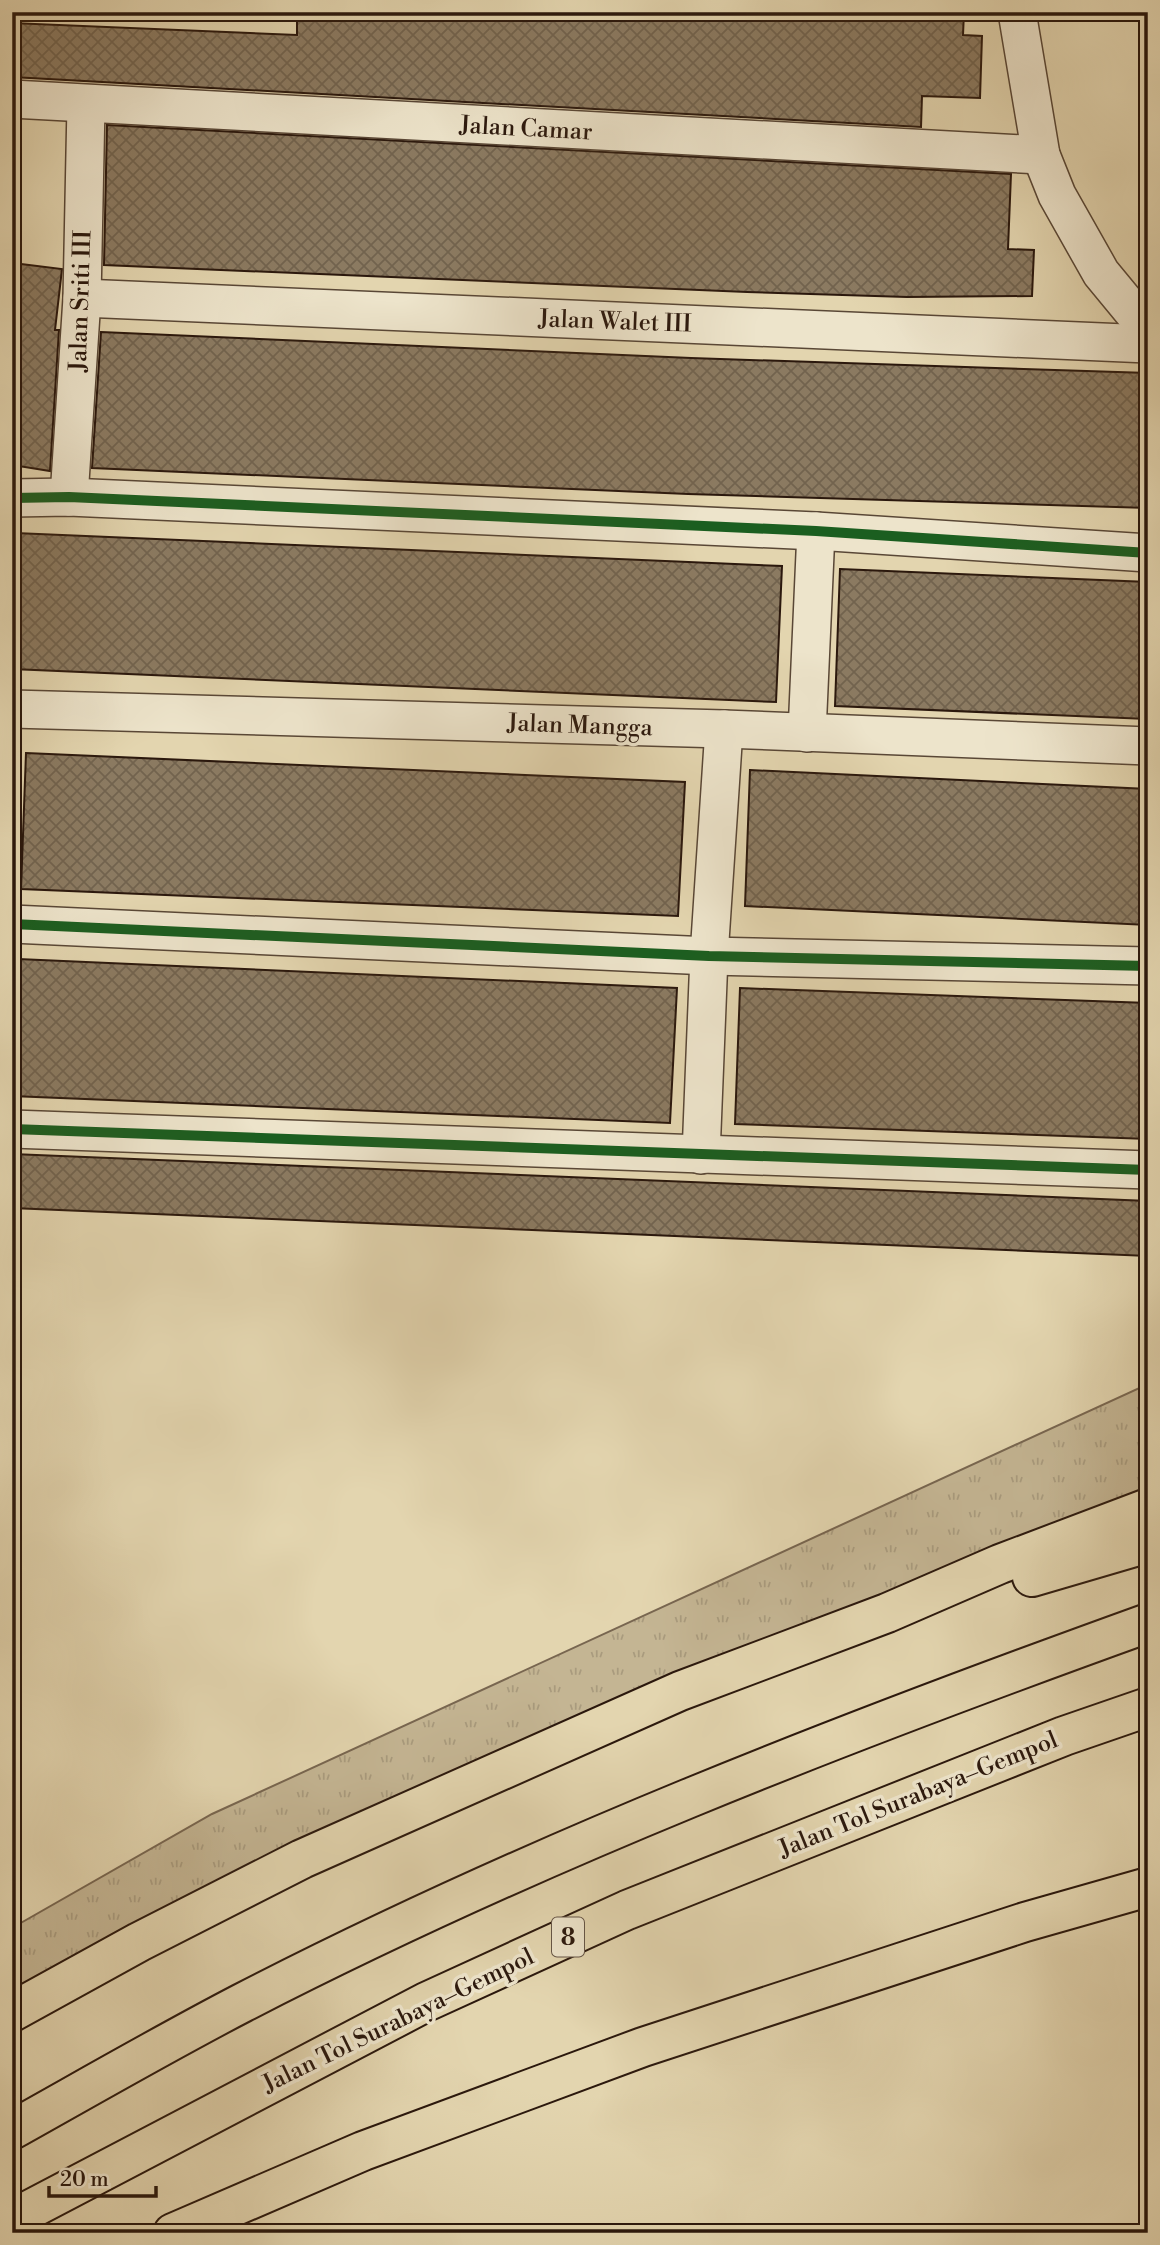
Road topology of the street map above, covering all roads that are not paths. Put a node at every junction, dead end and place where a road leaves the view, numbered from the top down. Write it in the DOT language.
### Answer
graph roads {
  1 [pos="1017,12"];
  2 [pos="12,99"];
  3 [pos="86,105"];
  4 [pos="1041,155"];
  5 [pos="82,298"];
  6 [pos="1148,330"];
  7 [pos="1148,344"];
  8 [pos="69,497"];
  9 [pos="12,498"];
  10 [pos="816,531"];
  11 [pos="1148,553"];
  12 [pos="12,709"];
  13 [pos="724,729"];
  14 [pos="807,733"];
  15 [pos="1148,746"];
  16 [pos="12,924"];
  17 [pos="709,956"];
  18 [pos="1148,966"];
  19 [pos="12,1129"];
  20 [pos="701,1155"];
  21 [pos="1148,1170"];
  22 [pos="1148,1508"];
  23 [pos="1148,1543"];
  24 [pos="887,1613"];
  25 [pos="1148,1623"];
  26 [pos="1148,1707"];
  27 [pos="1148,1887"];
  28 [pos="12,2012"];
  29 [pos="12,2130"];
  30 [pos="12,2219"];
  31 [pos="173,2233"];
  1 -- 4 [label="street"];
  2 -- 3 [label="street, Jalan Camar"];
  3 -- 4 [label="street, Jalan Camar"];
  3 -- 5 [label="street, Jalan Sriti III"];
  4 -- 6 [label="street"];
  5 -- 7 [label="street, Jalan Walet III"];
  5 -- 8 [label="street, Jalan Sriti III"];
  8 -- 9 [label="street"];
  8 -- 10 [label="street"];
  10 -- 11 [label="street"];
  10 -- 14 [label="street"];
  12 -- 13 [label="street, Jalan Mangga"];
  13 -- 14 [label="street, Jalan Mangga"];
  13 -- 17 [label="street"];
  14 -- 15 [label="street, Jalan Mangga"];
  16 -- 17 [label="street"];
  17 -- 18 [label="street"];
  17 -- 20 [label="street"];
  19 -- 20 [label="street"];
  20 -- 21 [label="street"];
  22 -- 24 [label="highway"];
  23 -- 24 [label="highway"];
  24 -- 28 [label="highway"];
  25 -- 29 [label="highway"];
  26 -- 30 [label="highway, Jalan Tol Surabaya–Gempol / 8"];
  27 -- 31 [label="highway"];
}
